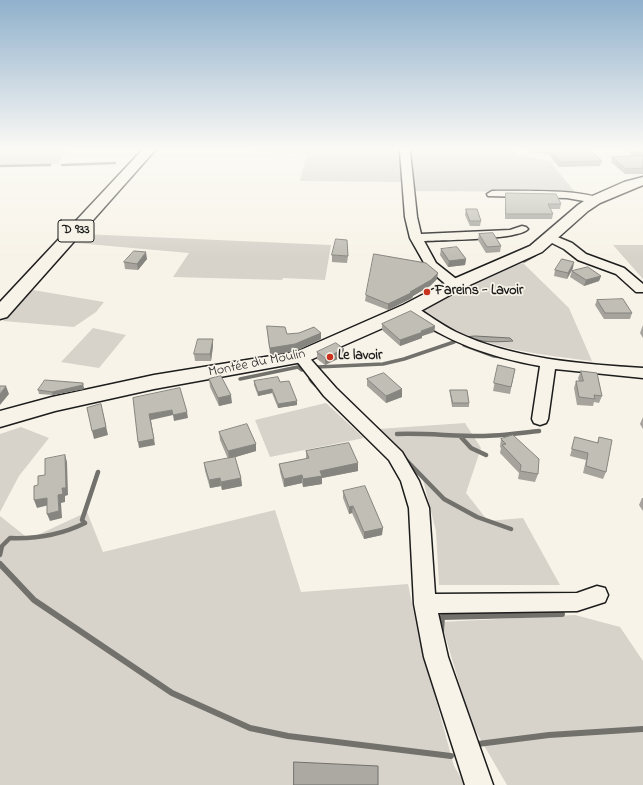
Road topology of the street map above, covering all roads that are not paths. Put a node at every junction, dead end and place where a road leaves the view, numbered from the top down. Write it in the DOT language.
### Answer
graph roads {
  1 [pos="117,185"];
  2 [pos="408,185"];
  3 [pos="632,185"];
  4 [pos="492,194"];
  5 [pos="595,200"];
  6 [pos="522,228"];
  7 [pos="416,238"];
  8 [pos="550,238"];
  9 [pos="455,286"];
  10 [pos="641,289"];
  11 [pos="410,309"];
  12 [pos="0,313"];
  13 [pos="301,357"];
  14 [pos="548,364"];
  15 [pos="643,373"];
  16 [pos="0,419"];
  17 [pos="540,419"];
  18 [pos="597,595"];
  19 [pos="425,604"];
  20 [pos="478,785"];
  1 -- 12 [label="street, D 933"];
  2 -- 7 [label="street"];
  3 -- 5 [label="street, Montée du Moulin"];
  4 -- 5 [label="street"];
  5 -- 8 [label="street, Montée du Moulin"];
  6 -- 7 [label="street"];
  7 -- 9 [label="street"];
  8 -- 9 [label="street, Montée du Moulin"];
  8 -- 10 [label="street"];
  9 -- 11 [label="street, Montée du Moulin"];
  11 -- 13 [label="street, Montée du Moulin"];
  11 -- 14 [label="street"];
  13 -- 16 [label="street, Montée du Moulin"];
  13 -- 19 [label="street"];
  14 -- 15 [label="street"];
  14 -- 17 [label="street"];
  18 -- 19 [label="street"];
  19 -- 20 [label="street"];
}
